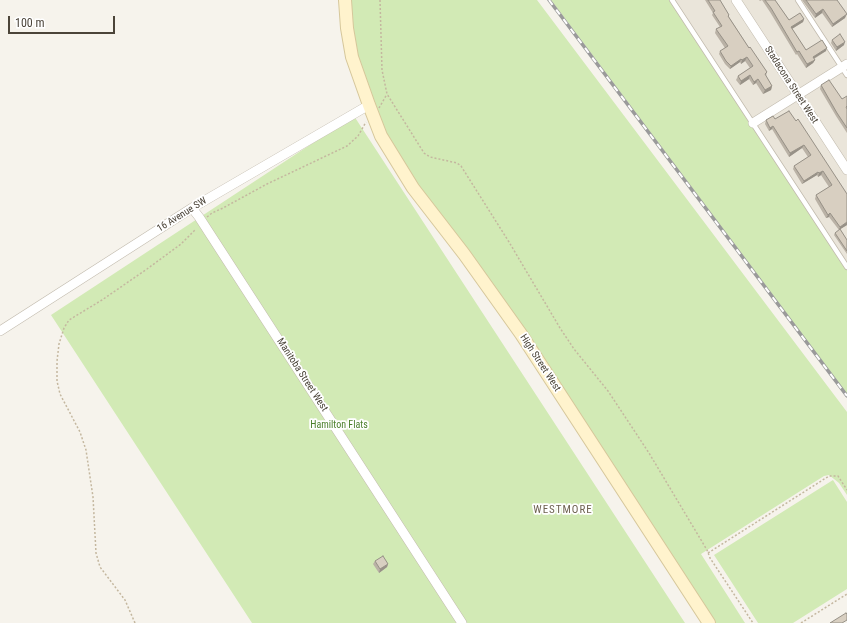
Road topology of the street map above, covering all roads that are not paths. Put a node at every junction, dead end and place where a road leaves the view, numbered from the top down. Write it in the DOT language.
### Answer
graph roads {
  1 [pos="345,0"];
  2 [pos="672,0"];
  3 [pos="736,0"];
  4 [pos="798,0"];
  5 [pos="845,69"];
  6 [pos="798,95"];
  7 [pos="371,109"];
  8 [pos="753,123"];
  9 [pos="847,170"];
  10 [pos="192,208"];
  11 [pos="847,267"];
  12 [pos="0,331"];
  13 [pos="462,623"];
  14 [pos="709,623"];
  1 -- 7 [label="main road, High Street West"];
  2 -- 8 [label="lane"];
  3 -- 6 [label="street, Stadacona Street West"];
  4 -- 5 [label="lane"];
  5 -- 6 [label="street"];
  6 -- 8 [label="street"];
  6 -- 9 [label="street, Stadacona Street West"];
  7 -- 10 [label="street, 16 Avenue SW"];
  7 -- 14 [label="main road, High Street West"];
  8 -- 11 [label="lane"];
  10 -- 12 [label="street, 16 Avenue SW"];
  10 -- 13 [label="street, Manitoba Street West"];
}
